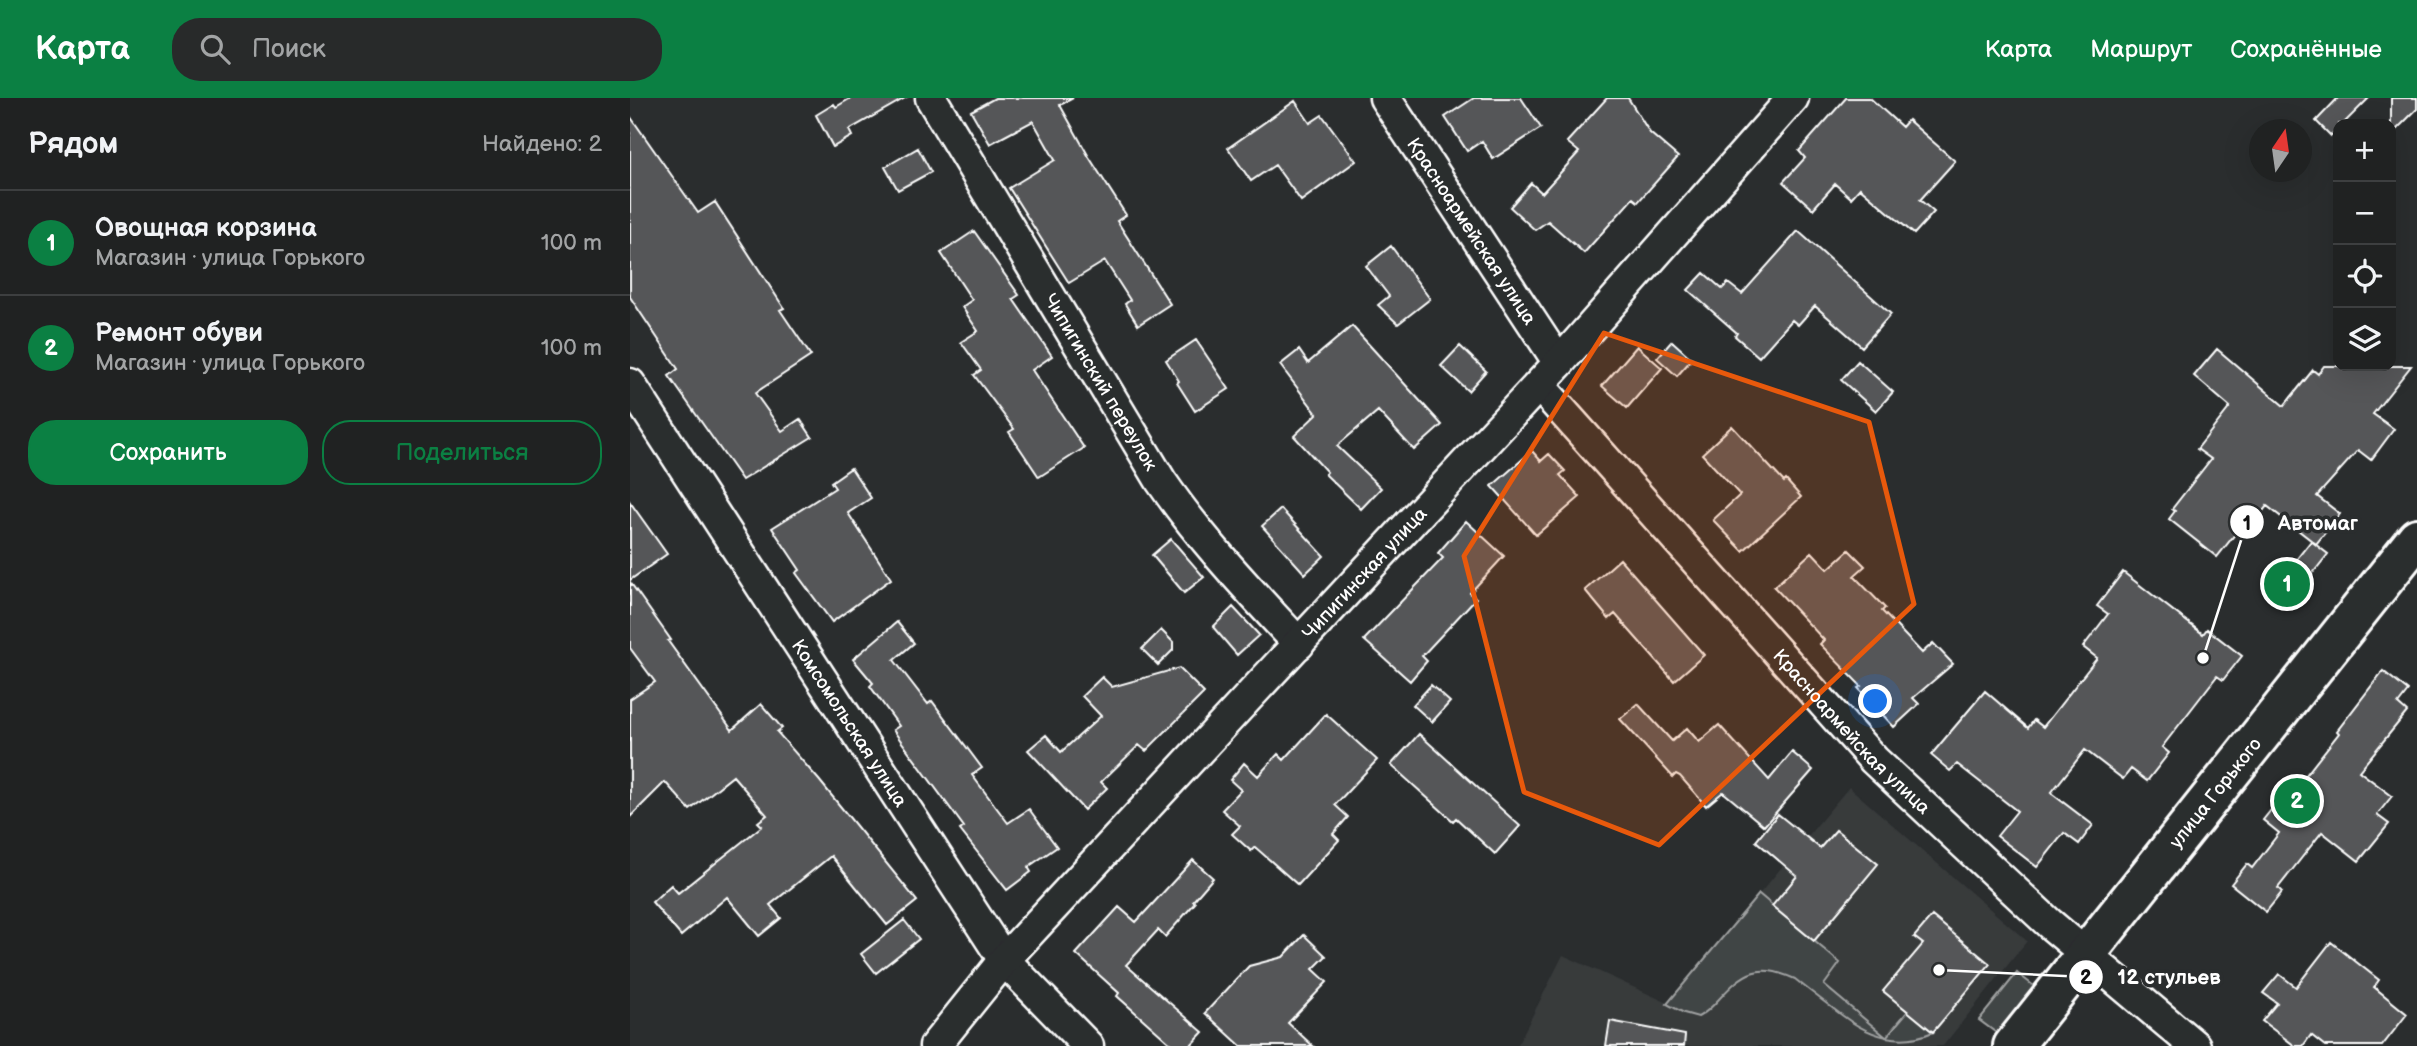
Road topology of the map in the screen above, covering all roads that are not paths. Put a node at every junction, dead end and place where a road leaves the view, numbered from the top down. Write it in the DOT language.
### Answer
graph roads {
  1 [pos="931,98"];
  2 [pos="1385,98"];
  3 [pos="1793,98"];
  4 [pos="1559,363"];
  5 [pos="630,384"];
  6 [pos="1539,385"];
  7 [pos="2417,538"];
  8 [pos="1299,644"];
  9 [pos="2086,953"];
  10 [pos="1004,960"];
  11 [pos="935,1046"];
  12 [pos="1088,1046"];
  13 [pos="2013,1046"];
  14 [pos="2195,1046"];
  1 -- 8 [label="street, Чипигинский переулок"];
  2 -- 4 [label="street, Красноармейская улица"];
  3 -- 4 [label="street, Чипигинская улица"];
  4 -- 6 [label="street, Чипигинская улица"];
  5 -- 10 [label="street, Комсомольская улица"];
  6 -- 8 [label="street, Чипигинская улица"];
  6 -- 9 [label="street, Красноармейская улица"];
  7 -- 9 [label="main road, улица Горького"];
  8 -- 10 [label="street, Чипигинская улица"];
  9 -- 13 [label="main road, улица Горького"];
  9 -- 14 [label="street, Красноармейская улица"];
  10 -- 11 [label="street, Чипигинская улица"];
  10 -- 12 [label="street, Комсомольская улица"];
}
